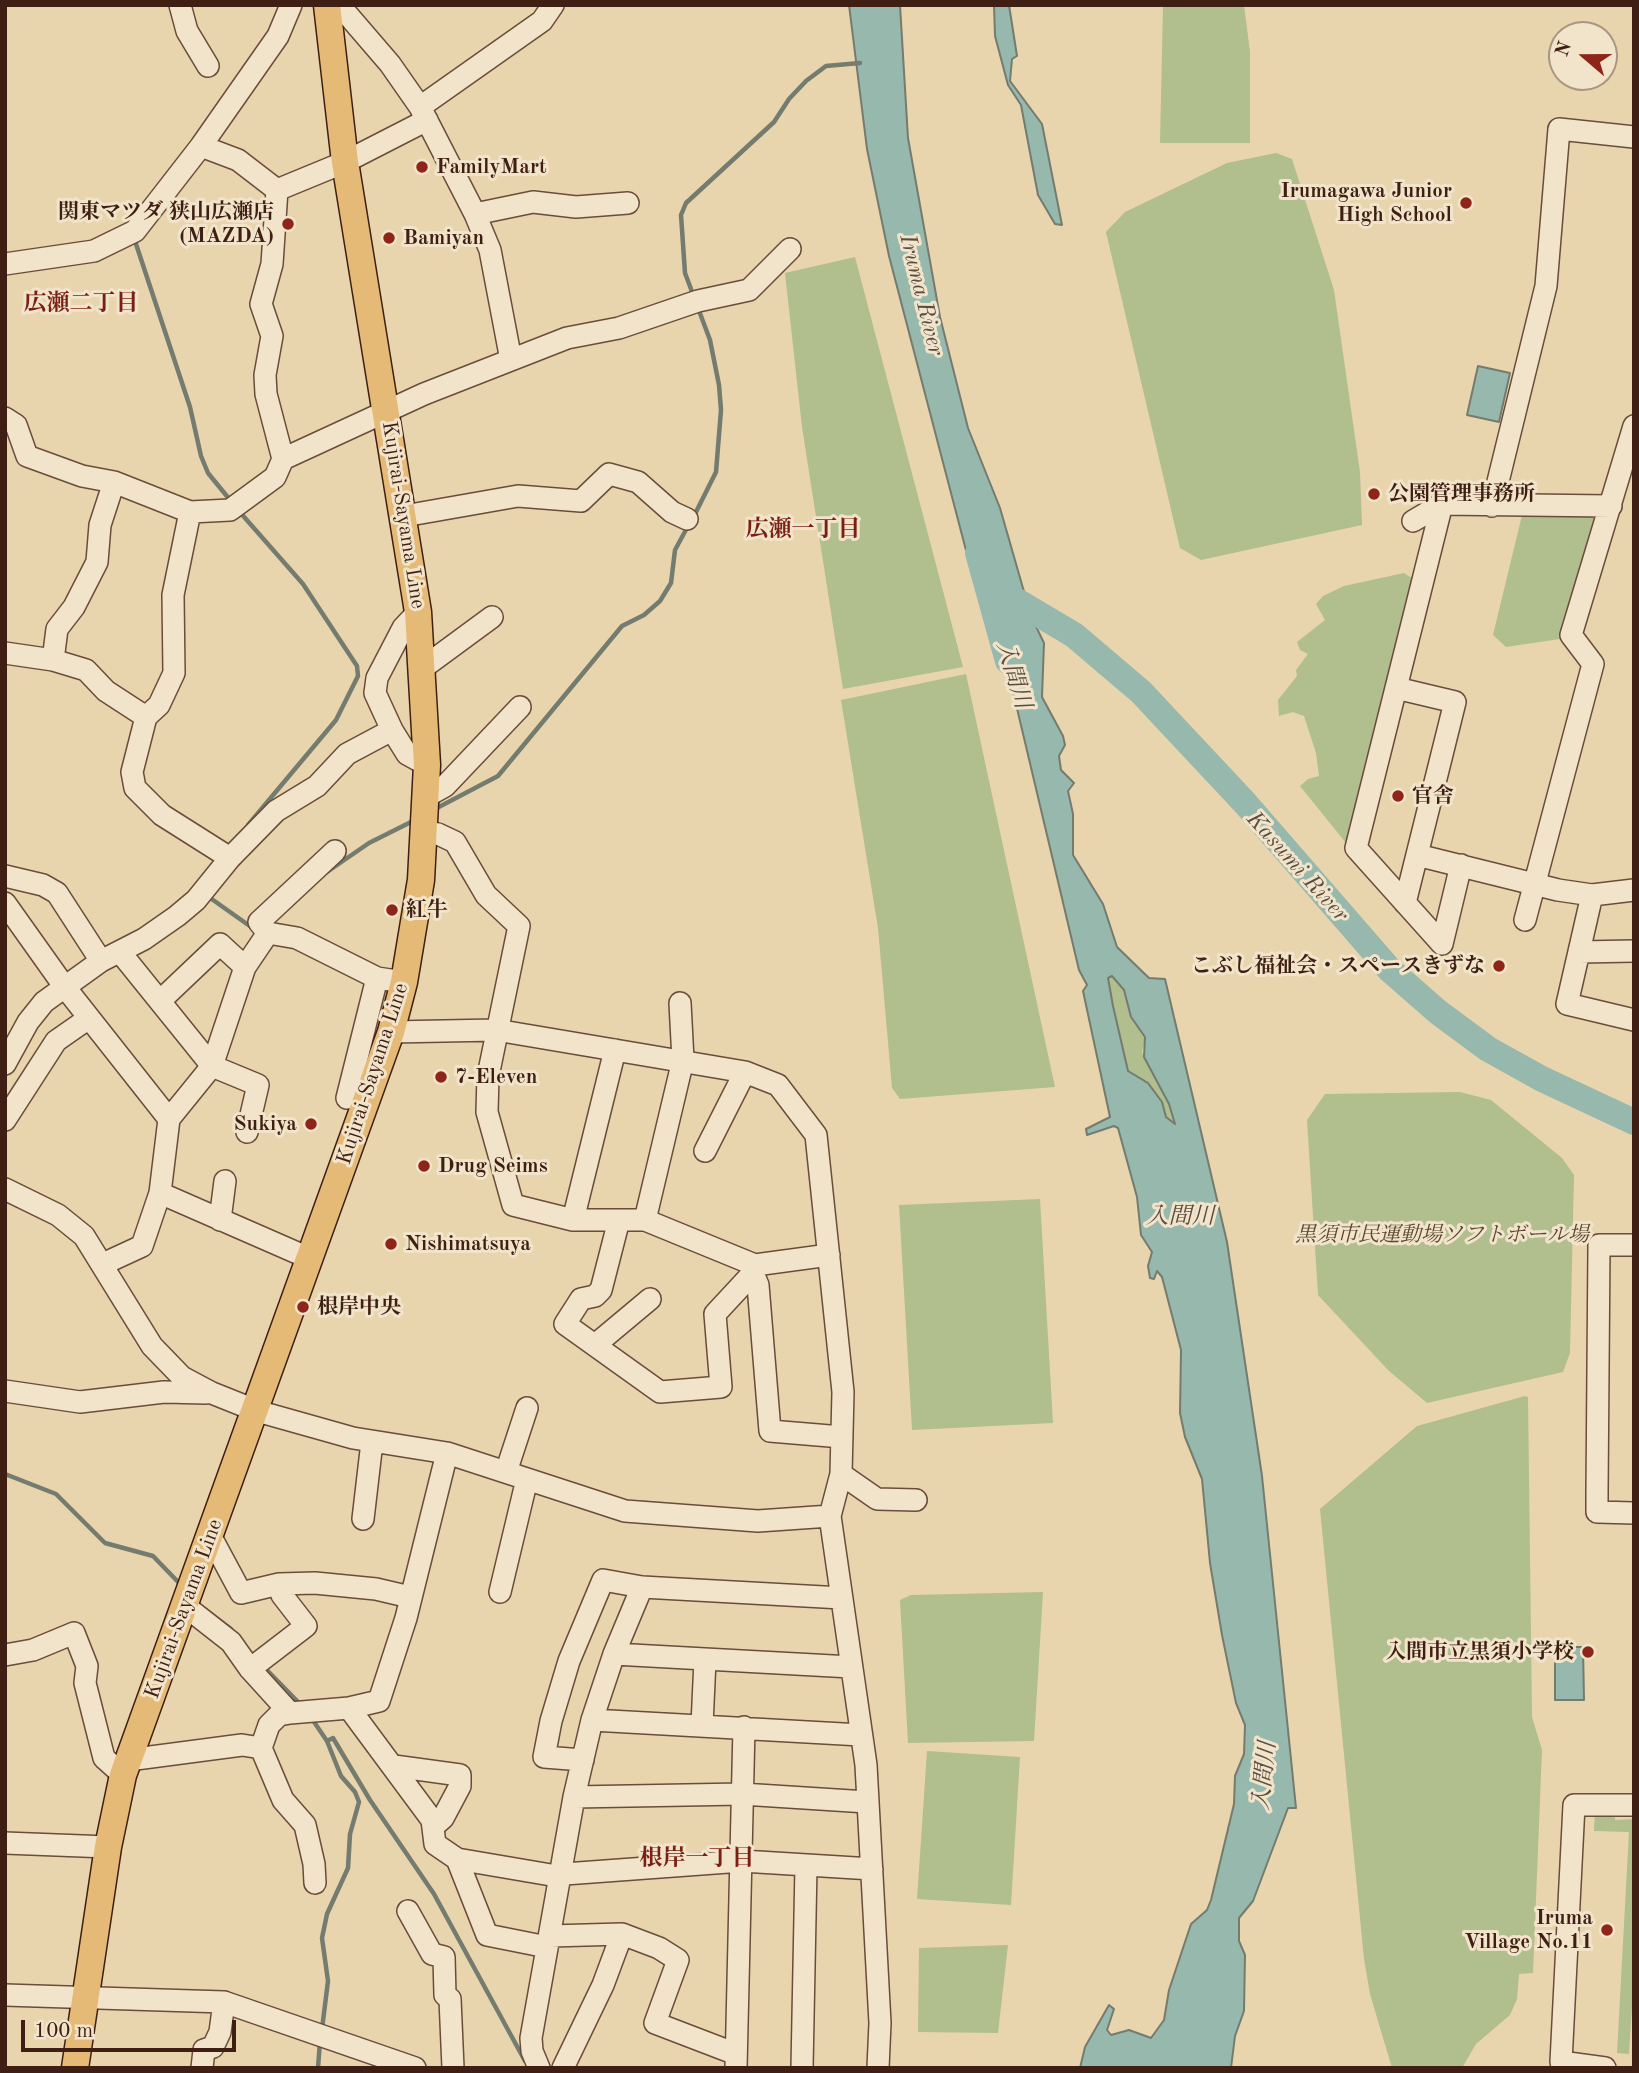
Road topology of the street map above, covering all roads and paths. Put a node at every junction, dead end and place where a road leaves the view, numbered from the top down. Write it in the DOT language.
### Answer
graph roads {
  1 [pos="180,5"];
  2 [pos="291,5"];
  3 [pos="553,5"];
  4 [pos="327,6"];
  5 [pos="208,66"];
  6 [pos="424,114"];
  7 [pos="1634,137"];
  8 [pos="201,146"];
  9 [pos="345,162"];
  10 [pos="277,190"];
  11 [pos="628,203"];
  12 [pos="475,214"];
  13 [pos="790,248"];
  14 [pos="5,264"];
  15 [pos="512,360"];
  16 [pos="387,413"];
  17 [pos="5,418"];
  18 [pos="1634,426"];
  19 [pos="283,459"];
  20 [pos="114,482"];
  21 [pos="1619,501"];
  22 [pos="1443,504"];
  23 [pos="1492,506"];
  24 [pos="190,512"];
  25 [pos="404,516"];
  26 [pos="687,519"];
  27 [pos="1413,522"];
  28 [pos="418,612"];
  29 [pos="492,617"];
  30 [pos="5,653"];
  31 [pos="53,660"];
  32 [pos="424,667"];
  33 [pos="1395,688"];
  34 [pos="520,707"];
  35 [pos="146,717"];
  36 [pos="392,730"];
  37 [pos="427,765"];
  38 [pos="426,814"];
  39 [pos="335,851"];
  40 [pos="224,854"];
  41 [pos="1417,855"];
  42 [pos="1461,865"];
  43 [pos="5,876"];
  44 [pos="1534,884"];
  45 [pos="1634,890"];
  46 [pos="1592,895"];
  47 [pos="5,903"];
  48 [pos="1405,903"];
  49 [pos="1525,920"];
  50 [pos="263,928"];
  51 [pos="1634,951"];
  52 [pos="1579,952"];
  53 [pos="105,954"];
  54 [pos="245,967"];
  55 [pos="377,978"];
  56 [pos="61,982"];
  57 [pos="404,982"];
  58 [pos="160,1000"];
  59 [pos="680,1003"];
  60 [pos="89,1018"];
  61 [pos="1634,1020"];
  62 [pos="496,1030"];
  63 [pos="391,1031"];
  64 [pos="615,1050"];
  65 [pos="683,1060"];
  66 [pos="5,1064"];
  67 [pos="212,1066"];
  68 [pos="745,1072"];
  69 [pos="347,1098"];
  70 [pos="5,1119"];
  71 [pos="169,1119"];
  72 [pos="247,1132"];
  73 [pos="705,1151"];
  74 [pos="225,1181"];
  75 [pos="5,1188"];
  76 [pos="160,1193"];
  77 [pos="220,1220"];
  78 [pos="573,1220"];
  79 [pos="619,1220"];
  80 [pos="645,1220"];
  81 [pos="1634,1245"];
  82 [pos="829,1255"];
  83 [pos="311,1259"];
  84 [pos="103,1264"];
  85 [pos="754,1269"];
  86 [pos="650,1299"];
  87 [pos="595,1345"];
  88 [pos="5,1391"];
  89 [pos="212,1394"];
  90 [pos="527,1408"];
  91 [pos="257,1411"];
  92 [pos="842,1437"];
  93 [pos="372,1442"];
  94 [pos="447,1454"];
  95 [pos="506,1472"];
  96 [pos="841,1474"];
  97 [pos="527,1479"];
  98 [pos="916,1500"];
  99 [pos="1634,1513"];
  100 [pos="830,1516"];
  101 [pos="363,1519"];
  102 [pos="211,1537"];
  103 [pos="279,1584"];
  104 [pos="642,1587"];
  105 [pos="500,1592"];
  106 [pos="410,1597"];
  107 [pos="842,1598"];
  108 [pos="187,1600"];
  109 [pos="614,1654"];
  110 [pos="5,1655"];
  111 [pos="705,1660"];
  112 [pos="257,1664"];
  113 [pos="851,1667"];
  114 [pos="349,1708"];
  115 [pos="303,1713"];
  116 [pos="592,1720"];
  117 [pos="702,1725"];
  118 [pos="744,1727"];
  119 [pos="861,1735"];
  120 [pos="261,1748"];
  121 [pos="583,1760"];
  122 [pos="394,1766"];
  123 [pos="126,1767"];
  124 [pos="742,1794"];
  125 [pos="574,1797"];
  126 [pos="867,1802"];
  127 [pos="1634,1805"];
  128 [pos="434,1826"];
  129 [pos="5,1843"];
  130 [pos="108,1847"];
  131 [pos="457,1859"];
  132 [pos="741,1861"];
  133 [pos="806,1866"];
  134 [pos="872,1869"];
  135 [pos="560,1875"];
  136 [pos="315,1883"];
  137 [pos="408,1911"];
  138 [pos="622,1934"];
  139 [pos="548,1942"];
  140 [pos="5,1995"];
  141 [pos="86,1997"];
  142 [pos="224,2002"];
  143 [pos="736,2061"];
  144 [pos="75,2068"];
  145 [pos="202,2068"];
  146 [pos="415,2068"];
  147 [pos="453,2068"];
  148 [pos="539,2068"];
  149 [pos="563,2068"];
  150 [pos="802,2068"];
  151 [pos="878,2068"];
  152 [pos="1605,2068"];
  1 -- 5 [label="street"];
  2 -- 8 [label="street"];
  3 -- 6 [label="street"];
  4 -- 6 [label="street"];
  4 -- 9 [label="main road, Kujirai-Sayama Line"];
  6 -- 9 [label="street"];
  6 -- 12 [label="street"];
  7 -- 23 [label="street"];
  8 -- 10 [label="street"];
  8 -- 14 [label="street"];
  9 -- 10 [label="street"];
  9 -- 16 [label="main road, Kujirai-Sayama Line"];
  10 -- 19 [label="street"];
  11 -- 12 [label="street"];
  12 -- 15 [label="street"];
  13 -- 15 [label="street"];
  15 -- 16 [label="street"];
  16 -- 19 [label="street"];
  16 -- 25 [label="main road, Kujirai-Sayama Line"];
  17 -- 20 [label="street"];
  18 -- 21 [label="street"];
  19 -- 24 [label="street"];
  20 -- 24 [label="street"];
  20 -- 31 [label="street"];
  21 -- 23 [label="street"];
  21 -- 44 [label="street"];
  22 -- 23 [label="street"];
  22 -- 27 [label="street"];
  22 -- 33 [label="street"];
  24 -- 35 [label="street"];
  25 -- 26 [label="street"];
  25 -- 28 [label="main road, Kujirai-Sayama Line"];
  28 -- 32 [label="main road, Kujirai-Sayama Line"];
  28 -- 36 [label="street"];
  29 -- 32 [label="street"];
  30 -- 31 [label="street"];
  31 -- 35 [label="street"];
  32 -- 37 [label="main road, Kujirai-Sayama Line"];
  33 -- 41 [label="street"];
  33 -- 48 [label="street"];
  34 -- 38 [label="street"];
  35 -- 40 [label="street"];
  36 -- 37 [label="street"];
  36 -- 40 [label="street"];
  37 -- 38 [label="main road, Kujirai-Sayama Line"];
  38 -- 57 [label="main road, Kujirai-Sayama Line"];
  38 -- 62 [label="street"];
  39 -- 50 [label="street"];
  40 -- 53 [label="street"];
  41 -- 42 [label="street"];
  41 -- 48 [label="street"];
  42 -- 44 [label="street"];
  42 -- 48 [label="street"];
  43 -- 53 [label="street"];
  44 -- 46 [label="street"];
  44 -- 49 [label="street"];
  45 -- 46 [label="street"];
  46 -- 52 [label="street"];
  47 -- 56 [label="street"];
  50 -- 54 [label="street"];
  50 -- 55 [label="street"];
  51 -- 52 [label="street"];
  52 -- 61 [label="street"];
  53 -- 56 [label="street"];
  53 -- 58 [label="street"];
  54 -- 58 [label="street"];
  54 -- 67 [label="street"];
  55 -- 57 [label="street"];
  55 -- 69 [label="street"];
  56 -- 60 [label="street"];
  56 -- 66 [label="street"];
  57 -- 63 [label="main road, Kujirai-Sayama Line"];
  58 -- 67 [label="street"];
  59 -- 65 [label="street"];
  60 -- 70 [label="street"];
  60 -- 71 [label="street"];
  62 -- 63 [label="street"];
  62 -- 64 [label="street"];
  62 -- 78 [label="street"];
  63 -- 83 [label="main road, Kujirai-Sayama Line"];
  64 -- 65 [label="street"];
  64 -- 78 [label="street"];
  65 -- 68 [label="street"];
  65 -- 80 [label="street"];
  67 -- 71 [label="street"];
  67 -- 72 [label="street"];
  68 -- 73 [label="street"];
  68 -- 82 [label="street"];
  71 -- 76 [label="street"];
  74 -- 77 [label="street"];
  75 -- 84 [label="street"];
  76 -- 77 [label="street"];
  76 -- 84 [label="street"];
  77 -- 83 [label="street"];
  78 -- 79 [label="street"];
  79 -- 80 [label="street"];
  79 -- 87 [label="street"];
  80 -- 85 [label="street"];
  81 -- 99 [label="street"];
  82 -- 85 [label="street"];
  82 -- 92 [label="street"];
  83 -- 91 [label="main road, Kujirai-Sayama Line"];
  84 -- 89 [label="street"];
  85 -- 87 [label="street"];
  85 -- 92 [label="street"];
  86 -- 87 [label="street"];
  88 -- 89 [label="street"];
  89 -- 91 [label="street"];
  90 -- 95 [label="street"];
  91 -- 93 [label="street"];
  91 -- 102 [label="main road, Kujirai-Sayama Line"];
  92 -- 96 [label="street"];
  93 -- 94 [label="street"];
  93 -- 101 [label="street"];
  94 -- 95 [label="street"];
  94 -- 106 [label="street"];
  95 -- 97 [label="street"];
  96 -- 98 [label="street"];
  96 -- 100 [label="street"];
  97 -- 100 [label="street"];
  97 -- 105 [label="street"];
  100 -- 107 [label="street"];
  102 -- 103 [label="street"];
  102 -- 108 [label="main road, Kujirai-Sayama Line"];
  103 -- 106 [label="street"];
  103 -- 112 [label="street"];
  104 -- 107 [label="street"];
  104 -- 109 [label="street"];
  104 -- 121 [label="street"];
  106 -- 114 [label="street"];
  107 -- 113 [label="street"];
  108 -- 112 [label="street"];
  108 -- 123 [label="main road, Kujirai-Sayama Line"];
  109 -- 111 [label="street"];
  109 -- 116 [label="street"];
  110 -- 123 [label="street"];
  111 -- 113 [label="street"];
  111 -- 117 [label="street"];
  112 -- 115 [label="street"];
  113 -- 119 [label="street"];
  114 -- 115 [label="street"];
  114 -- 122 [label="street"];
  115 -- 120 [label="street"];
  116 -- 117 [label="street"];
  116 -- 121 [label="street"];
  117 -- 118 [label="street"];
  118 -- 119 [label="street"];
  118 -- 124 [label="street"];
  119 -- 126 [label="street"];
  120 -- 123 [label="street"];
  120 -- 136 [label="street"];
  121 -- 125 [label="street"];
  122 -- 128 [label="street"];
  122 -- 128 [label="street"];
  123 -- 130 [label="main road, Kujirai-Sayama Line"];
  124 -- 125 [label="street"];
  124 -- 126 [label="street"];
  124 -- 132 [label="street"];
  125 -- 135 [label="street"];
  126 -- 134 [label="street"];
  127 -- 152 [label="street"];
  128 -- 131 [label="street"];
  129 -- 130 [label="street"];
  130 -- 141 [label="main road, Kujirai-Sayama Line"];
  131 -- 135 [label="street"];
  131 -- 139 [label="street"];
  132 -- 133 [label="street"];
  132 -- 135 [label="street"];
  132 -- 143 [label="street"];
  133 -- 134 [label="street"];
  133 -- 150 [label="street"];
  134 -- 151 [label="street"];
  135 -- 139 [label="street"];
  137 -- 147 [label="street"];
  138 -- 139 [label="street"];
  138 -- 143 [label="street"];
  138 -- 149 [label="street"];
  139 -- 148 [label="street"];
  140 -- 141 [label="street"];
  141 -- 142 [label="street"];
  141 -- 144 [label="main road, Kujirai-Sayama Line"];
  142 -- 145 [label="street"];
  142 -- 146 [label="street"];
}
